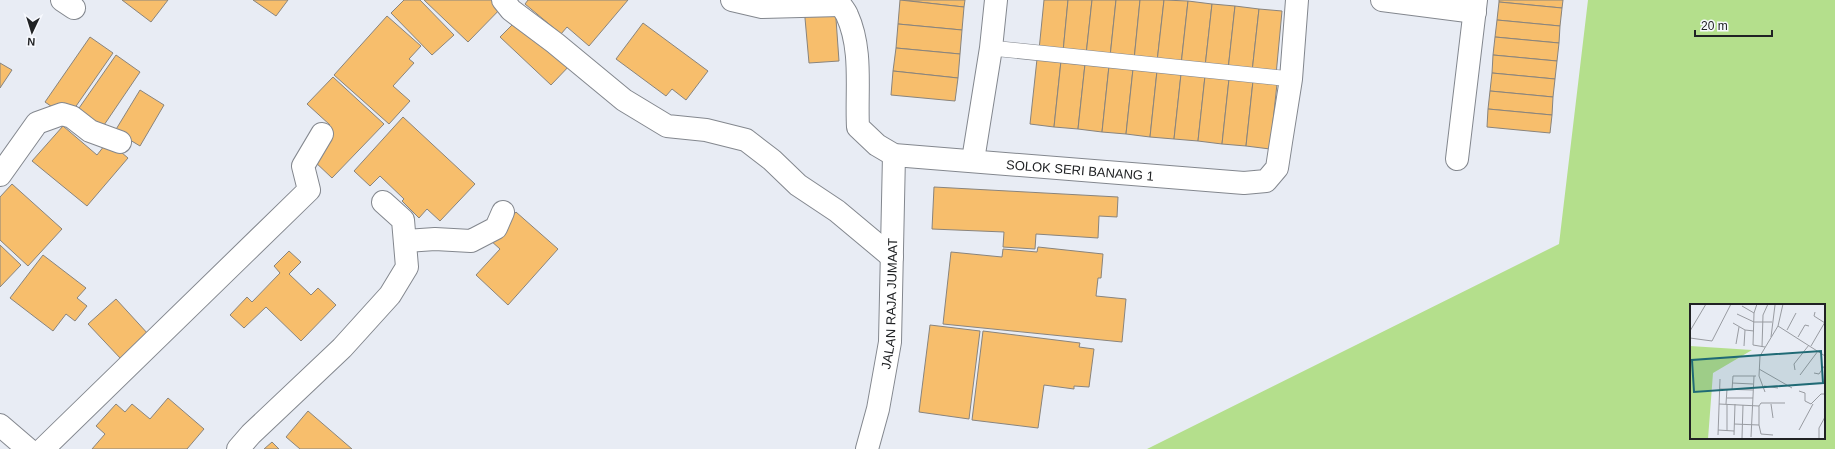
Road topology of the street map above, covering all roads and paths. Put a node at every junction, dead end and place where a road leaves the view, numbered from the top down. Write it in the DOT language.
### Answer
graph roads {
  1 [pos="503,0"];
  2 [pos="732,0"];
  3 [pos="996,0"];
  4 [pos="1297,0"];
  5 [pos="1382,0"];
  6 [pos="838,2"];
  7 [pos="1475,6"];
  8 [pos="991,48"];
  9 [pos="1291,80"];
  10 [pos="322,134"];
  11 [pos="120,142"];
  12 [pos="894,155"];
  13 [pos="1457,159"];
  14 [pos="973,160"];
  15 [pos="0,175"];
  16 [pos="383,202"];
  17 [pos="503,212"];
  18 [pos="406,241"];
  19 [pos="892,257"];
  20 [pos="0,425"];
  21 [pos="28,449"];
  22 [pos="43,449"];
  23 [pos="238,449"];
  24 [pos="867,449"];
  1 -- 19 [label="street"];
  2 -- 6 [label="street"];
  3 -- 8 [label="street"];
  4 -- 9 [label="street"];
  5 -- 7 [label="street"];
  6 -- 12 [label="street"];
  7 -- 13 [label="street"];
  8 -- 9 [label="lane"];
  8 -- 14 [label="street"];
  9 -- 14 [label="street, SOLOK SERI BANANG 1"];
  10 -- 22 [label="street"];
  11 -- 15 [label="street"];
  12 -- 14 [label="street, SOLOK SERI BANANG 1"];
  12 -- 19 [label="street, JALAN RAJA JUMAAT"];
  16 -- 18 [label="street"];
  17 -- 18 [label="street"];
  18 -- 23 [label="street"];
  19 -- 24 [label="street, JALAN RAJA JUMAAT"];
  20 -- 21 [label="street"];
}
